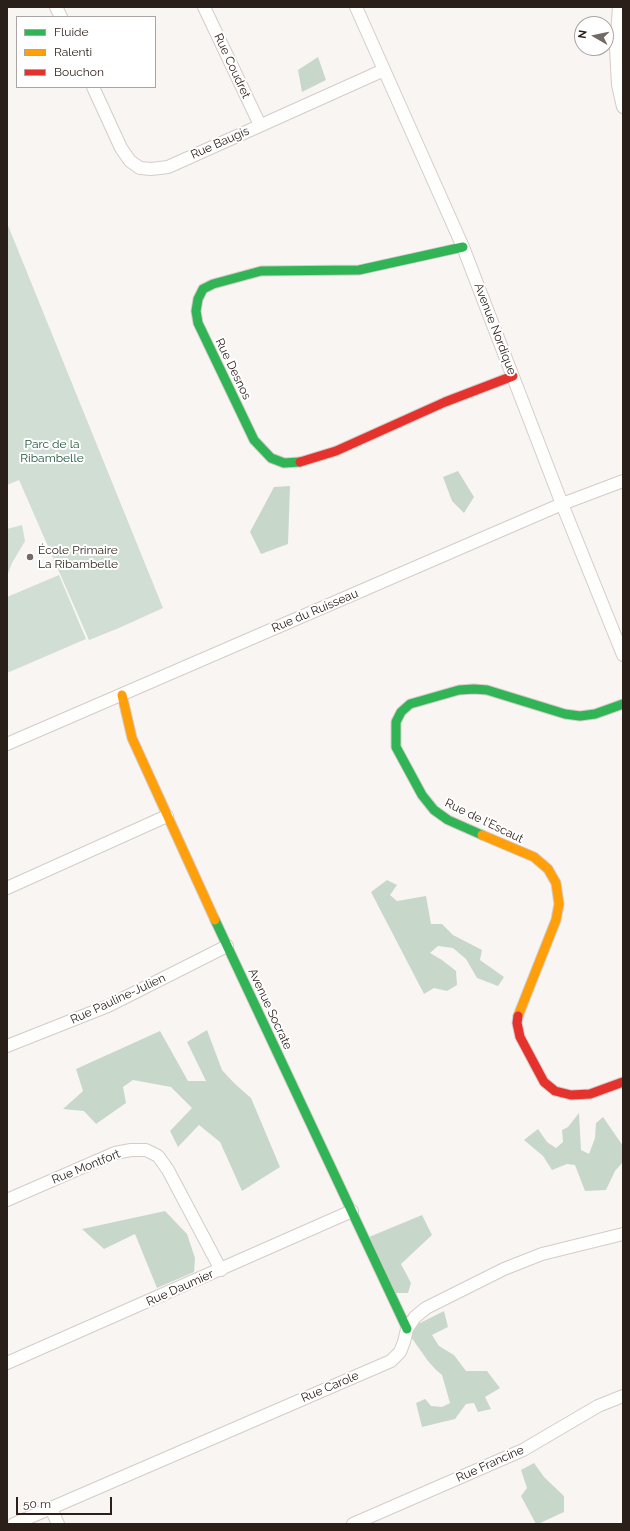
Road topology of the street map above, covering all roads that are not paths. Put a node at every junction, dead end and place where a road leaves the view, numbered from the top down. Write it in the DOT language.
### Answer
graph roads {
  1 [pos="56,7"];
  2 [pos="204,7"];
  3 [pos="356,7"];
  4 [pos="619,7"];
  5 [pos="60,16"];
  6 [pos="384,70"];
  7 [pos="93,88"];
  8 [pos="623,107"];
  9 [pos="260,125"];
  10 [pos="463,247"];
  11 [pos="513,376"];
  12 [pos="623,481"];
  13 [pos="562,504"];
  14 [pos="623,655"];
  15 [pos="122,695"];
  16 [pos="623,704"];
  17 [pos="7,744"];
  18 [pos="168,816"];
  19 [pos="7,888"];
  20 [pos="227,946"];
  21 [pos="7,1046"];
  22 [pos="623,1082"];
  23 [pos="7,1200"];
  24 [pos="352,1211"];
  25 [pos="623,1234"];
  26 [pos="221,1270"];
  27 [pos="406,1329"];
  28 [pos="7,1363"];
  29 [pos="623,1396"];
  30 [pos="51,1508"];
  31 [pos="14,1524"];
  32 [pos="58,1524"];
  33 [pos="353,1524"];
  1 -- 5 [label="street"];
  2 -- 9 [label="street, Rue Coudret"];
  3 -- 6 [label="street, Avenue Nordique"];
  4 -- 8 [label="street"];
  6 -- 9 [label="street, Rue Baugis"];
  6 -- 10 [label="street, Avenue Nordique"];
  7 -- 9 [label="street, Rue Baugis"];
  10 -- 11 [label="street, Avenue Nordique"];
  10 -- 11 [label="street, Rue Desnos"];
  11 -- 13 [label="street, Avenue Nordique"];
  12 -- 13 [label="street, Rue du Ruisseau"];
  13 -- 14 [label="street, Avenue Nordique"];
  13 -- 15 [label="street, Rue du Ruisseau"];
  15 -- 17 [label="street, Rue du Ruisseau"];
  15 -- 18 [label="street, Avenue Socrate"];
  16 -- 22 [label="street, Rue de l'Escaut"];
  18 -- 19 [label="street"];
  18 -- 20 [label="street, Avenue Socrate"];
  20 -- 21 [label="street, Rue Pauline-Julien"];
  20 -- 24 [label="street, Avenue Socrate"];
  23 -- 26 [label="street, Rue Montfort"];
  24 -- 26 [label="street, Rue Daumier"];
  24 -- 27 [label="street, Avenue Socrate"];
  25 -- 27 [label="street, Rue Carole"];
  26 -- 28 [label="street, Rue Daumier"];
  27 -- 30 [label="street, Rue Carole"];
  29 -- 33 [label="street, Rue Francine"];
  30 -- 31 [label="street, Rue Carole"];
  30 -- 32 [label="street"];
}
